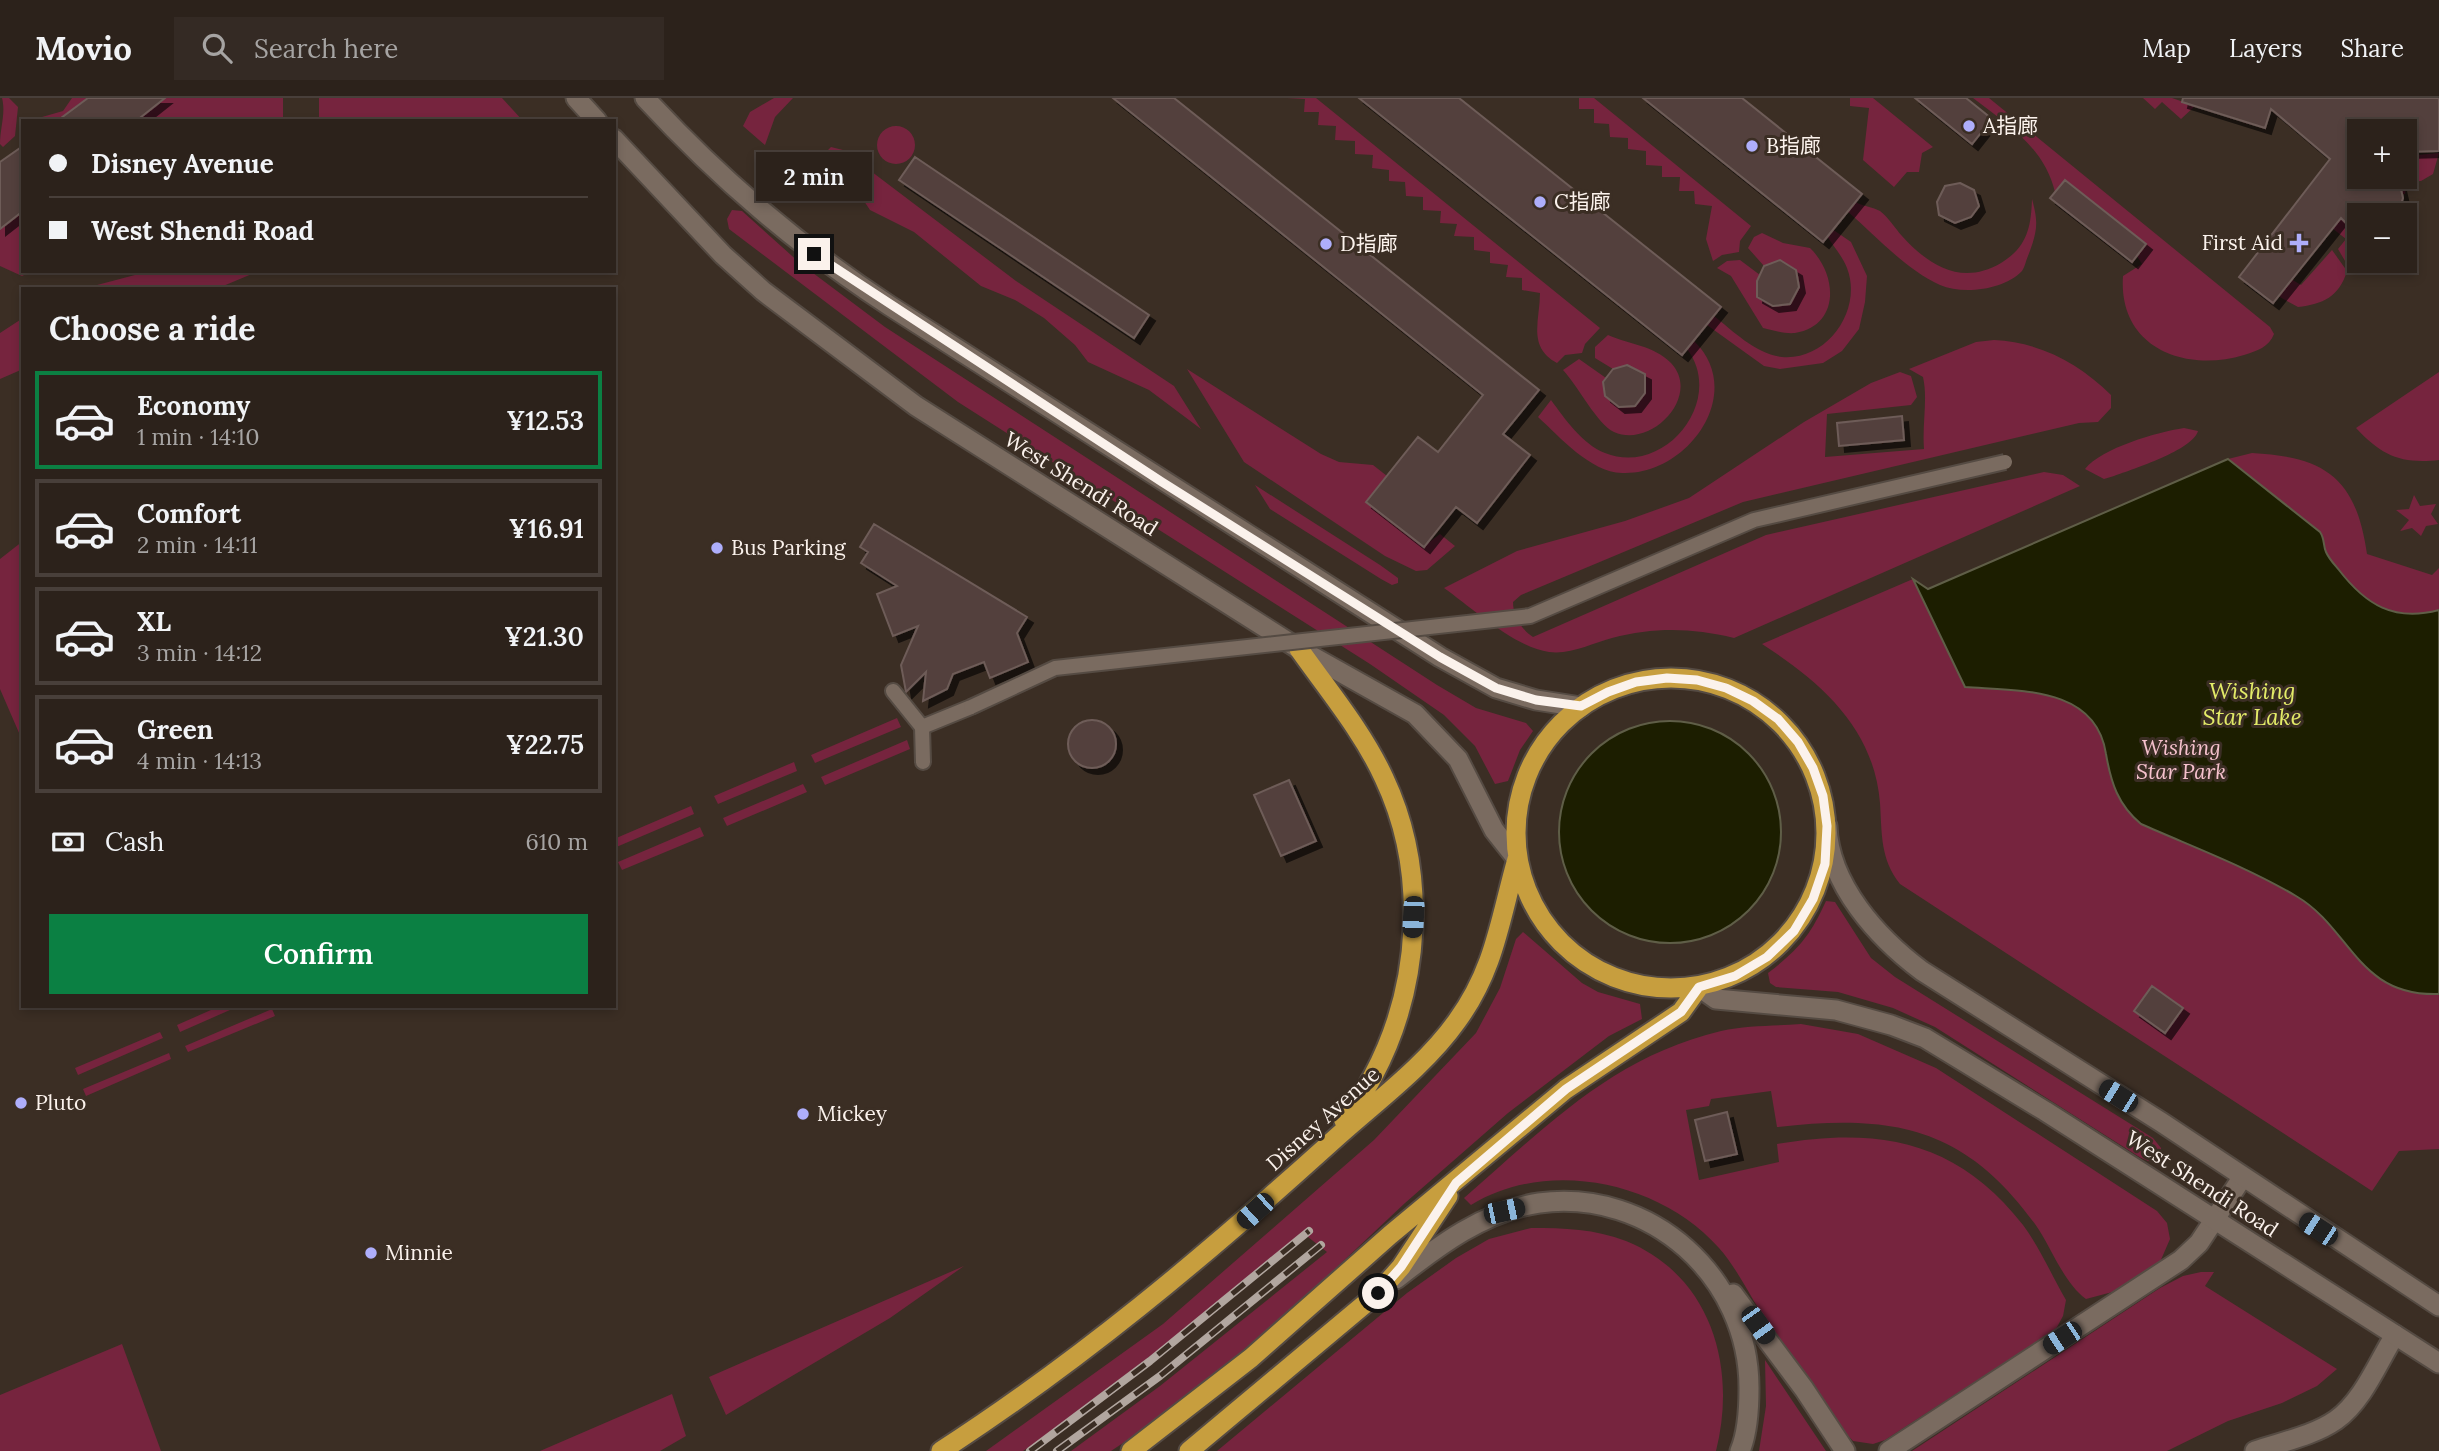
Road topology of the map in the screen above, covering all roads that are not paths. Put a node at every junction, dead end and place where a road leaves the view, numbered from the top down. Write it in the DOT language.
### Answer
graph roads {
  1 [pos="576,98"];
  2 [pos="645,98"];
  3 [pos="595,119"];
  4 [pos="616,141"];
  5 [pos="2005,462"];
  6 [pos="1299,649"];
  7 [pos="893,691"];
  8 [pos="1581,706"];
  9 [pos="922,727"];
  10 [pos="923,762"];
  11 [pos="1827,826"];
  12 [pos="1517,859"];
  13 [pos="1699,987"];
  14 [pos="1329,1144"];
  15 [pos="2242,1178"];
  16 [pos="1456,1183"];
  17 [pos="2214,1219"];
  18 [pos="1699,1258"];
  19 [pos="1378,1293"];
  20 [pos="2439,1306"];
  21 [pos="2395,1335"];
  22 [pos="2439,1363"];
  23 [pos="941,1451"];
  24 [pos="1131,1451"];
  25 [pos="1189,1451"];
  26 [pos="1740,1451"];
  27 [pos="1845,1451"];
  28 [pos="1889,1451"];
  29 [pos="2255,1451"];
  1 -- 3 [label="street"];
  2 -- 8 [label="street"];
  4 -- 6 [label="street, West Shendi Road"];
  5 -- 9 [label="street, bridge"];
  6 -- 12 [label="street, West Shendi Road"];
  6 -- 14 [label="highway"];
  7 -- 9 [label="street"];
  8 -- 11 [label="highway"];
  8 -- 12 [label="highway"];
  9 -- 10 [label="street"];
  11 -- 13 [label="highway"];
  11 -- 15 [label="street, West Shendi Road"];
  12 -- 13 [label="highway"];
  12 -- 14 [label="highway, Disney Avenue"];
  13 -- 16 [label="highway"];
  13 -- 17 [label="street, West Shendi Road"];
  14 -- 23 [label="highway, Disney Avenue"];
  15 -- 17 [label="street"];
  15 -- 20 [label="street, West Shendi Road"];
  16 -- 19 [label="highway"];
  16 -- 24 [label="highway"];
  17 -- 21 [label="street, West Shendi Road"];
  17 -- 28 [label="street"];
  18 -- 19 [label="street"];
  18 -- 26 [label="street"];
  18 -- 27 [label="street"];
  19 -- 25 [label="highway"];
  21 -- 22 [label="street, West Shendi Road"];
  21 -- 29 [label="street"];
}
